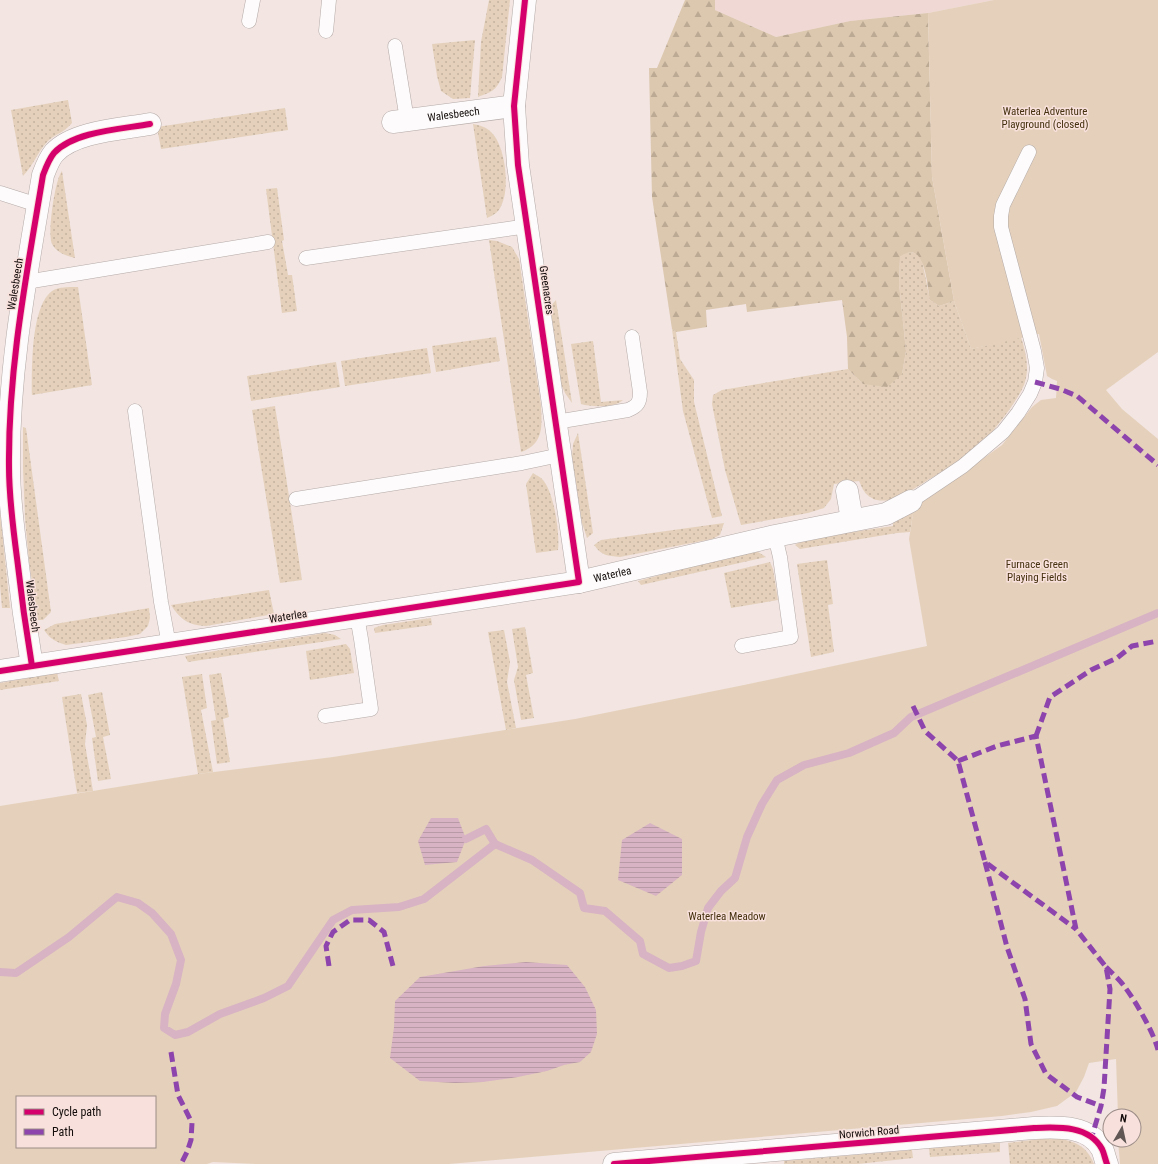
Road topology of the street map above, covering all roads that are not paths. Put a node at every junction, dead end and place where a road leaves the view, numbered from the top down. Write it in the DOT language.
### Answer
graph roads {
  1 [pos="252,0"];
  2 [pos="329,0"];
  3 [pos="525,0"];
  4 [pos="249,21"];
  5 [pos="326,31"];
  6 [pos="395,46"];
  7 [pos="514,106"];
  8 [pos="400,121"];
  9 [pos="150,124"];
  10 [pos="1029,152"];
  11 [pos="0,193"];
  12 [pos="38,205"];
  13 [pos="528,226"];
  14 [pos="268,242"];
  15 [pos="306,258"];
  16 [pos="26,282"];
  17 [pos="632,338"];
  18 [pos="135,411"];
  19 [pos="556,422"];
  20 [pos="560,455"];
  21 [pos="4,468"];
  22 [pos="847,491"];
  23 [pos="296,498"];
  24 [pos="911,501"];
  25 [pos="852,520"];
  26 [pos="775,536"];
  27 [pos="579,582"];
  28 [pos="357,616"];
  29 [pos="168,645"];
  30 [pos="742,646"];
  31 [pos="32,666"];
  32 [pos="0,671"];
  33 [pos="325,716"];
  34 [pos="614,1164"];
  35 [pos="1107,1164"];
  1 -- 4 [label="lane"];
  2 -- 5 [label="lane"];
  3 -- 7 [label="street, Greenacres"];
  6 -- 8 [label="lane"];
  7 -- 8 [label="street, Walesbeech"];
  7 -- 13 [label="street, Greenacres"];
  9 -- 12 [label="street, Walesbeech"];
  10 -- 24 [label="lane"];
  11 -- 12 [label="lane"];
  12 -- 16 [label="street, Walesbeech"];
  13 -- 15 [label="lane"];
  13 -- 19 [label="street, Greenacres"];
  14 -- 16 [label="lane"];
  16 -- 21 [label="street, Walesbeech"];
  17 -- 19 [label="lane"];
  18 -- 29 [label="lane"];
  19 -- 20 [label="street, Greenacres"];
  20 -- 23 [label="lane"];
  20 -- 27 [label="street, Greenacres"];
  21 -- 31 [label="street, Walesbeech"];
  22 -- 25 [label="street"];
  24 -- 25 [label="street, Waterlea"];
  25 -- 26 [label="street, Waterlea"];
  26 -- 27 [label="street, Waterlea"];
  26 -- 30 [label="lane"];
  27 -- 28 [label="street, Waterlea"];
  28 -- 29 [label="street, Waterlea"];
  28 -- 33 [label="lane"];
  29 -- 31 [label="street, Waterlea"];
  31 -- 32 [label="street, Waterlea"];
  34 -- 35 [label="street, Norwich Road"];
}
